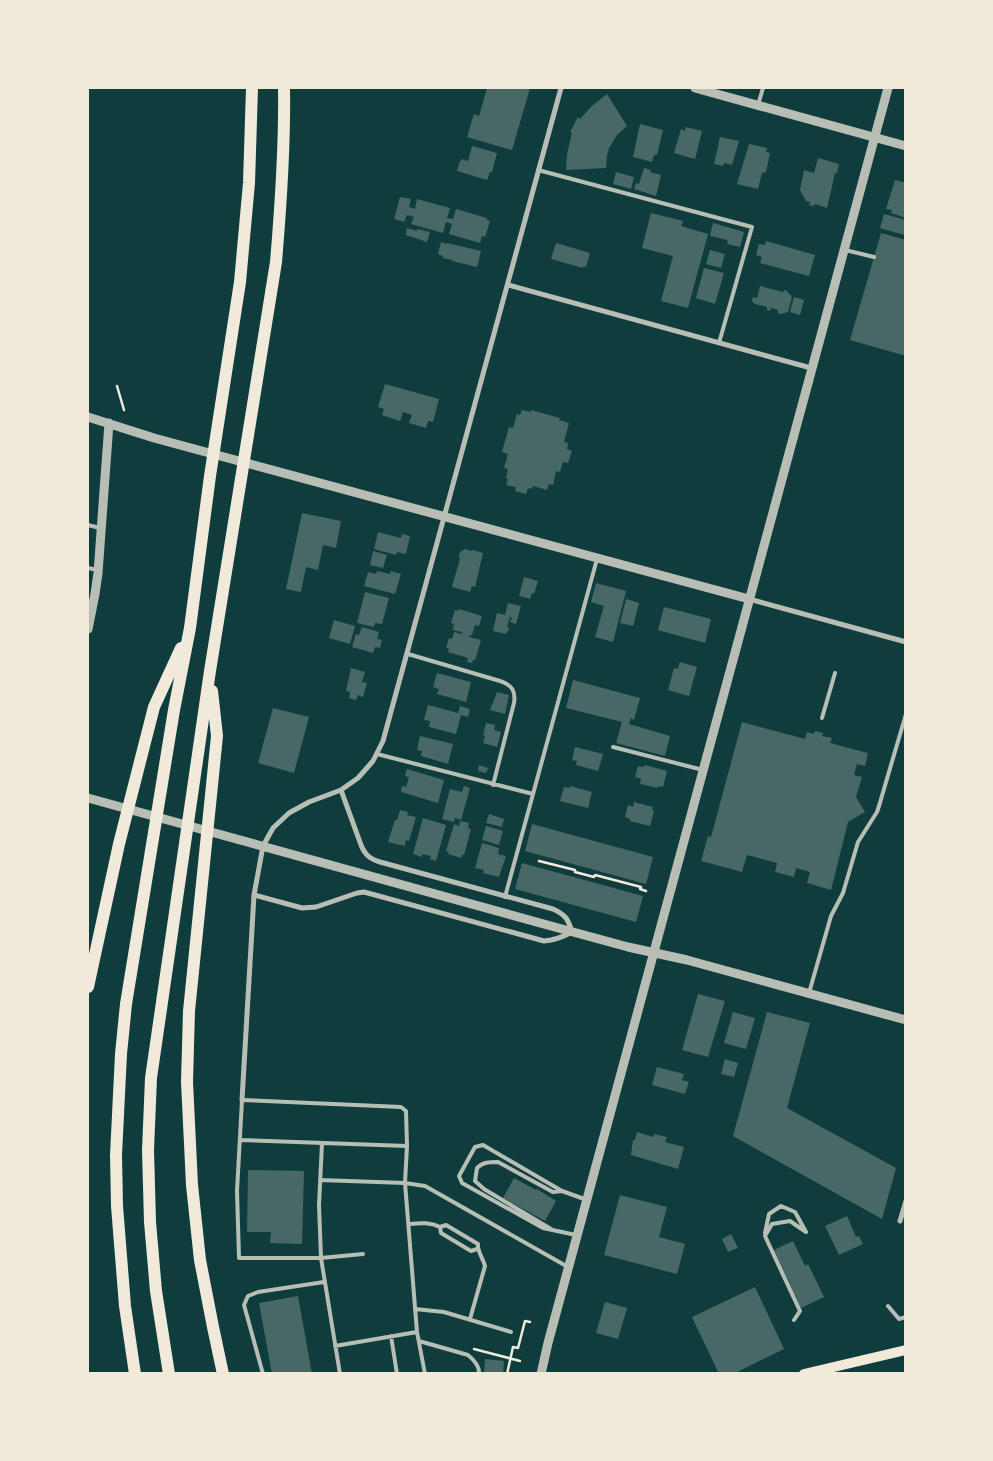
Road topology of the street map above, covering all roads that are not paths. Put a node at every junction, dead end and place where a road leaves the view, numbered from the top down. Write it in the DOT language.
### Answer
graph roads {
  1 [pos="252,88"];
  2 [pos="284,88"];
  3 [pos="561,88"];
  4 [pos="695,88"];
  5 [pos="764,88"];
  6 [pos="888,88"];
  7 [pos="758,105"];
  8 [pos="874,137"];
  9 [pos="906,146"];
  10 [pos="538,170"];
  11 [pos="843,250"];
  12 [pos="874,257"];
  13 [pos="508,285"];
  14 [pos="719,343"];
  15 [pos="812,368"];
  16 [pos="88,417"];
  17 [pos="109,423"];
  18 [pos="444,517"];
  19 [pos="88,525"];
  20 [pos="102,528"];
  21 [pos="597,558"];
  22 [pos="88,568"];
  23 [pos="99,570"];
  24 [pos="749,599"];
  25 [pos="90,605"];
  26 [pos="190,628"];
  27 [pos="88,629"];
  28 [pos="906,642"];
  29 [pos="408,654"];
  30 [pos="210,671"];
  31 [pos="835,673"];
  32 [pos="906,714"];
  33 [pos="822,718"];
  34 [pos="613,747"];
  35 [pos="377,754"];
  36 [pos="703,770"];
  37 [pos="492,785"];
  38 [pos="341,790"];
  39 [pos="533,794"];
  40 [pos="88,798"];
  41 [pos="254,895"];
  42 [pos="505,897"];
  43 [pos="572,932"];
  44 [pos="654,953"];
  45 [pos="88,987"];
  46 [pos="809,993"];
  47 [pos="906,1020"];
  48 [pos="242,1100"];
  49 [pos="240,1140"];
  50 [pos="322,1143"];
  51 [pos="407,1146"];
  52 [pos="320,1180"];
  53 [pos="405,1184"];
  54 [pos="562,1192"];
  55 [pos="587,1200"];
  56 [pos="906,1202"];
  57 [pos="900,1221"];
  58 [pos="409,1224"];
  59 [pos="440,1227"];
  60 [pos="553,1230"];
  61 [pos="577,1235"];
  62 [pos="765,1236"];
  63 [pos="477,1249"];
  64 [pos="363,1254"];
  65 [pos="320,1258"];
  66 [pos="568,1267"];
  67 [pos="324,1282"];
  68 [pos="888,1306"];
  69 [pos="415,1309"];
  70 [pos="906,1317"];
  71 [pos="470,1319"];
  72 [pos="794,1320"];
  73 [pos="417,1332"];
  74 [pos="511,1332"];
  75 [pos="391,1336"];
  76 [pos="419,1341"];
  77 [pos="335,1346"];
  78 [pos="906,1350"];
  79 [pos="809,1373"];
  80 [pos="135,1374"];
  81 [pos="169,1374"];
  82 [pos="223,1374"];
  83 [pos="263,1374"];
  84 [pos="340,1374"];
  85 [pos="397,1374"];
  86 [pos="425,1374"];
  87 [pos="479,1374"];
  88 [pos="541,1374"];
  1 -- 26 [label="highway"];
  2 -- 30 [label="highway"];
  3 -- 10 [label="street"];
  4 -- 7 [label="street"];
  5 -- 7 [label="lane"];
  6 -- 8 [label="street"];
  7 -- 8 [label="street"];
  8 -- 9 [label="street"];
  8 -- 11 [label="street"];
  10 -- 13 [label="street"];
  10 -- 14 [label="lane"];
  11 -- 12 [label="lane"];
  11 -- 15 [label="street"];
  13 -- 14 [label="street"];
  13 -- 18 [label="street"];
  14 -- 15 [label="street"];
  15 -- 24 [label="street"];
  16 -- 17 [label="street"];
  17 -- 18 [label="street"];
  17 -- 20 [label="street"];
  18 -- 21 [label="street"];
  18 -- 29 [label="street"];
  19 -- 20 [label="lane"];
  20 -- 23 [label="street"];
  21 -- 24 [label="street"];
  21 -- 39 [label="lane"];
  22 -- 23 [label="lane"];
  23 -- 25 [label="street"];
  24 -- 28 [label="street"];
  24 -- 36 [label="street"];
  25 -- 27 [label="street"];
  26 -- 45 [label="highway"];
  26 -- 80 [label="highway"];
  29 -- 35 [label="street"];
  29 -- 37 [label="lane"];
  30 -- 81 [label="highway"];
  30 -- 82 [label="highway"];
  31 -- 33 [label="lane"];
  32 -- 46 [label="lane"];
  34 -- 36 [label="lane"];
  35 -- 37 [label="lane"];
  35 -- 38 [label="street"];
  36 -- 44 [label="street"];
  37 -- 39 [label="lane"];
  38 -- 41 [label="street"];
  38 -- 42 [label="street"];
  39 -- 42 [label="lane"];
  40 -- 43 [label="street"];
  41 -- 43 [label="street"];
  41 -- 48 [label="street"];
  42 -- 43 [label="street"];
  43 -- 44 [label="street"];
  44 -- 46 [label="street"];
  44 -- 55 [label="street"];
  46 -- 47 [label="street"];
  48 -- 49 [label="lane"];
  48 -- 51 [label="lane"];
  49 -- 50 [label="lane"];
  49 -- 65 [label="lane"];
  50 -- 51 [label="lane"];
  50 -- 52 [label="lane"];
  51 -- 53 [label="lane"];
  52 -- 53 [label="lane"];
  52 -- 65 [label="lane"];
  53 -- 58 [label="lane"];
  53 -- 66 [label="lane"];
  54 -- 55 [label="lane"];
  54 -- 60 [label="lane"];
  54 -- 60 [label="lane"];
  55 -- 61 [label="street"];
  56 -- 57 [label="street"];
  58 -- 59 [label="lane"];
  58 -- 69 [label="lane"];
  59 -- 63 [label="lane"];
  59 -- 63 [label="lane"];
  60 -- 61 [label="lane"];
  61 -- 66 [label="street"];
  62 -- 62 [label="lane"];
  62 -- 72 [label="lane"];
  63 -- 71 [label="lane"];
  64 -- 65 [label="lane"];
  65 -- 67 [label="lane"];
  66 -- 88 [label="street"];
  67 -- 77 [label="lane"];
  67 -- 83 [label="lane"];
  68 -- 70 [label="lane"];
  69 -- 71 [label="lane"];
  69 -- 73 [label="lane"];
  71 -- 74 [label="lane"];
  73 -- 75 [label="lane"];
  73 -- 76 [label="lane"];
  75 -- 77 [label="lane"];
  75 -- 85 [label="lane"];
  76 -- 86 [label="lane"];
  76 -- 87 [label="lane"];
  77 -- 84 [label="lane"];
  78 -- 79 [label="main road"];
}
